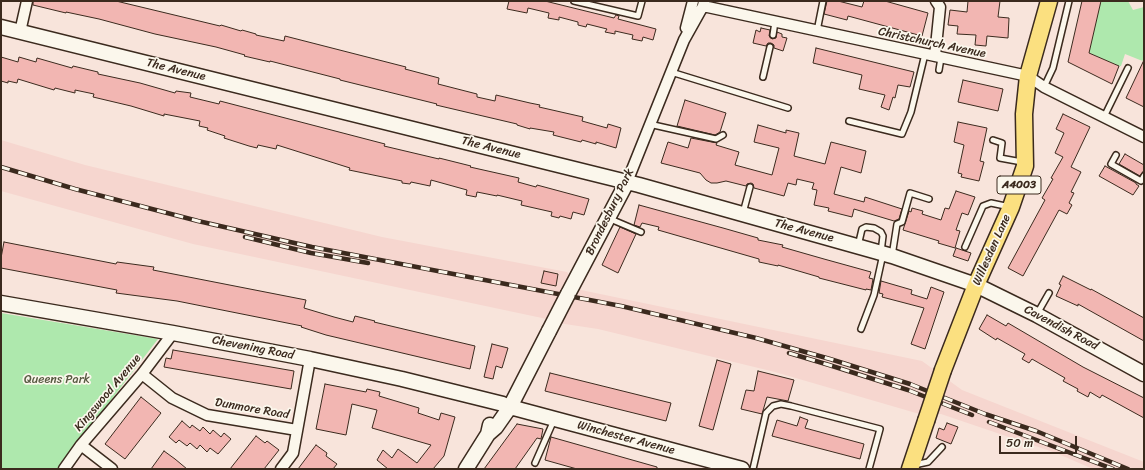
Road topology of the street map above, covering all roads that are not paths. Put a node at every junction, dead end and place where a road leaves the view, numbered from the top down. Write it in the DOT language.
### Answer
graph roads {
  1 [pos="27,1"];
  2 [pos="574,1"];
  3 [pos="642,1"];
  4 [pos="692,1"];
  5 [pos="823,1"];
  6 [pos="936,1"];
  7 [pos="1049,1"];
  8 [pos="1069,1"];
  9 [pos="703,3"];
  10 [pos="776,22"];
  11 [pos="1,27"];
  12 [pos="817,31"];
  13 [pos="20,32"];
  14 [pos="773,35"];
  15 [pos="684,40"];
  16 [pos="770,47"];
  17 [pos="934,56"];
  18 [pos="1128,68"];
  19 [pos="939,70"];
  20 [pos="671,72"];
  21 [pos="1028,76"];
  22 [pos="763,77"];
  23 [pos="1044,87"];
  24 [pos="788,108"];
  25 [pos="1104,117"];
  26 [pos="848,121"];
  27 [pos="649,124"];
  28 [pos="723,135"];
  29 [pos="1144,137"];
  30 [pos="993,140"];
  31 [pos="1116,155"];
  32 [pos="1025,163"];
  33 [pos="1144,176"];
  34 [pos="627,182"];
  35 [pos="750,187"];
  36 [pos="929,199"];
  37 [pos="1010,207"];
  38 [pos="742,214"];
  39 [pos="608,218"];
  40 [pos="641,232"];
  41 [pos="858,246"];
  42 [pos="964,247"];
  43 [pos="885,254"];
  44 [pos="976,285"];
  45 [pos="1049,293"];
  46 [pos="1,304"];
  47 [pos="1037,315"];
  48 [pos="861,329"];
  49 [pos="172,333"];
  50 [pos="310,359"];
  51 [pos="142,374"];
  52 [pos="1144,374"];
  53 [pos="506,405"];
  54 [pos="555,419"];
  55 [pos="298,430"];
  56 [pos="81,445"];
  57 [pos="942,447"];
  58 [pos="535,463"];
  59 [pos="910,467"];
  60 [pos="64,469"];
  61 [pos="112,469"];
  62 [pos="281,469"];
  63 [pos="466,469"];
  64 [pos="742,469"];
  65 [pos="753,469"];
  66 [pos="869,469"];
  1 -- 13 [label="street"];
  2 -- 3 [label="lane"];
  4 -- 15 [label="street, Brondesbury Park"];
  5 -- 12 [label="lane"];
  6 -- 17 [label="street"];
  7 -- 21 [label="main road, Willesden Lane / A4003"];
  8 -- 23 [label="lane"];
  9 -- 10 [label="street, Christchurch Avenue"];
  9 -- 15 [label="street, Brondesbury Park"];
  10 -- 12 [label="street, Christchurch Avenue"];
  10 -- 14 [label="lane"];
  11 -- 13 [label="street, The Avenue"];
  12 -- 17 [label="street, Christchurch Avenue"];
  13 -- 34 [label="street, The Avenue"];
  15 -- 20 [label="street, Brondesbury Park"];
  16 -- 22 [label="lane"];
  17 -- 19 [label="lane"];
  17 -- 21 [label="street, Christchurch Avenue"];
  17 -- 26 [label="lane"];
  18 -- 25 [label="lane"];
  20 -- 24 [label="lane"];
  20 -- 27 [label="street, Brondesbury Park"];
  21 -- 23 [label="street, Christchurch Avenue"];
  21 -- 32 [label="main road, Willesden Lane / A4003"];
  23 -- 25 [label="street, Christchurch Avenue"];
  25 -- 29 [label="street, Christchurch Avenue"];
  27 -- 28 [label="lane"];
  27 -- 34 [label="street, Brondesbury Park"];
  30 -- 32 [label="lane"];
  31 -- 33 [label="lane"];
  32 -- 37 [label="main road, Willesden Lane / A4003"];
  34 -- 38 [label="street, The Avenue"];
  34 -- 39 [label="street, Brondesbury Park"];
  35 -- 38 [label="lane"];
  36 -- 43 [label="lane"];
  37 -- 42 [label="lane"];
  37 -- 44 [label="main road, Willesden Lane / A4003"];
  38 -- 41 [label="street, The Avenue"];
  39 -- 40 [label="lane"];
  39 -- 53 [label="street, Brondesbury Park, bridge"];
  41 -- 43 [label="street, The Avenue"];
  41 -- 43 [label="lane"];
  43 -- 44 [label="street, The Avenue"];
  43 -- 48 [label="lane"];
  44 -- 47 [label="street, Cavendish Road"];
  44 -- 59 [label="main road, Willesden Lane / A4003, bridge"];
  45 -- 47 [label="lane"];
  46 -- 49 [label="street, Chevening Road"];
  47 -- 52 [label="street, Cavendish Road"];
  49 -- 50 [label="street, Chevening Road"];
  49 -- 51 [label="street, Kingswood Avenue"];
  50 -- 53 [label="street, Chevening Road"];
  50 -- 55 [label="street"];
  51 -- 55 [label="street, Dunmore Road"];
  51 -- 56 [label="street, Kingswood Avenue"];
  53 -- 54 [label="street, Winchester Avenue"];
  53 -- 63 [label="street, Brondesbury Park"];
  54 -- 58 [label="lane"];
  54 -- 64 [label="street, Winchester Avenue"];
  55 -- 62 [label="street"];
  56 -- 60 [label="street, Kingswood Avenue"];
  56 -- 61 [label="street"];
  57 -- 59 [label="lane"];
  65 -- 66 [label="lane"];
}
